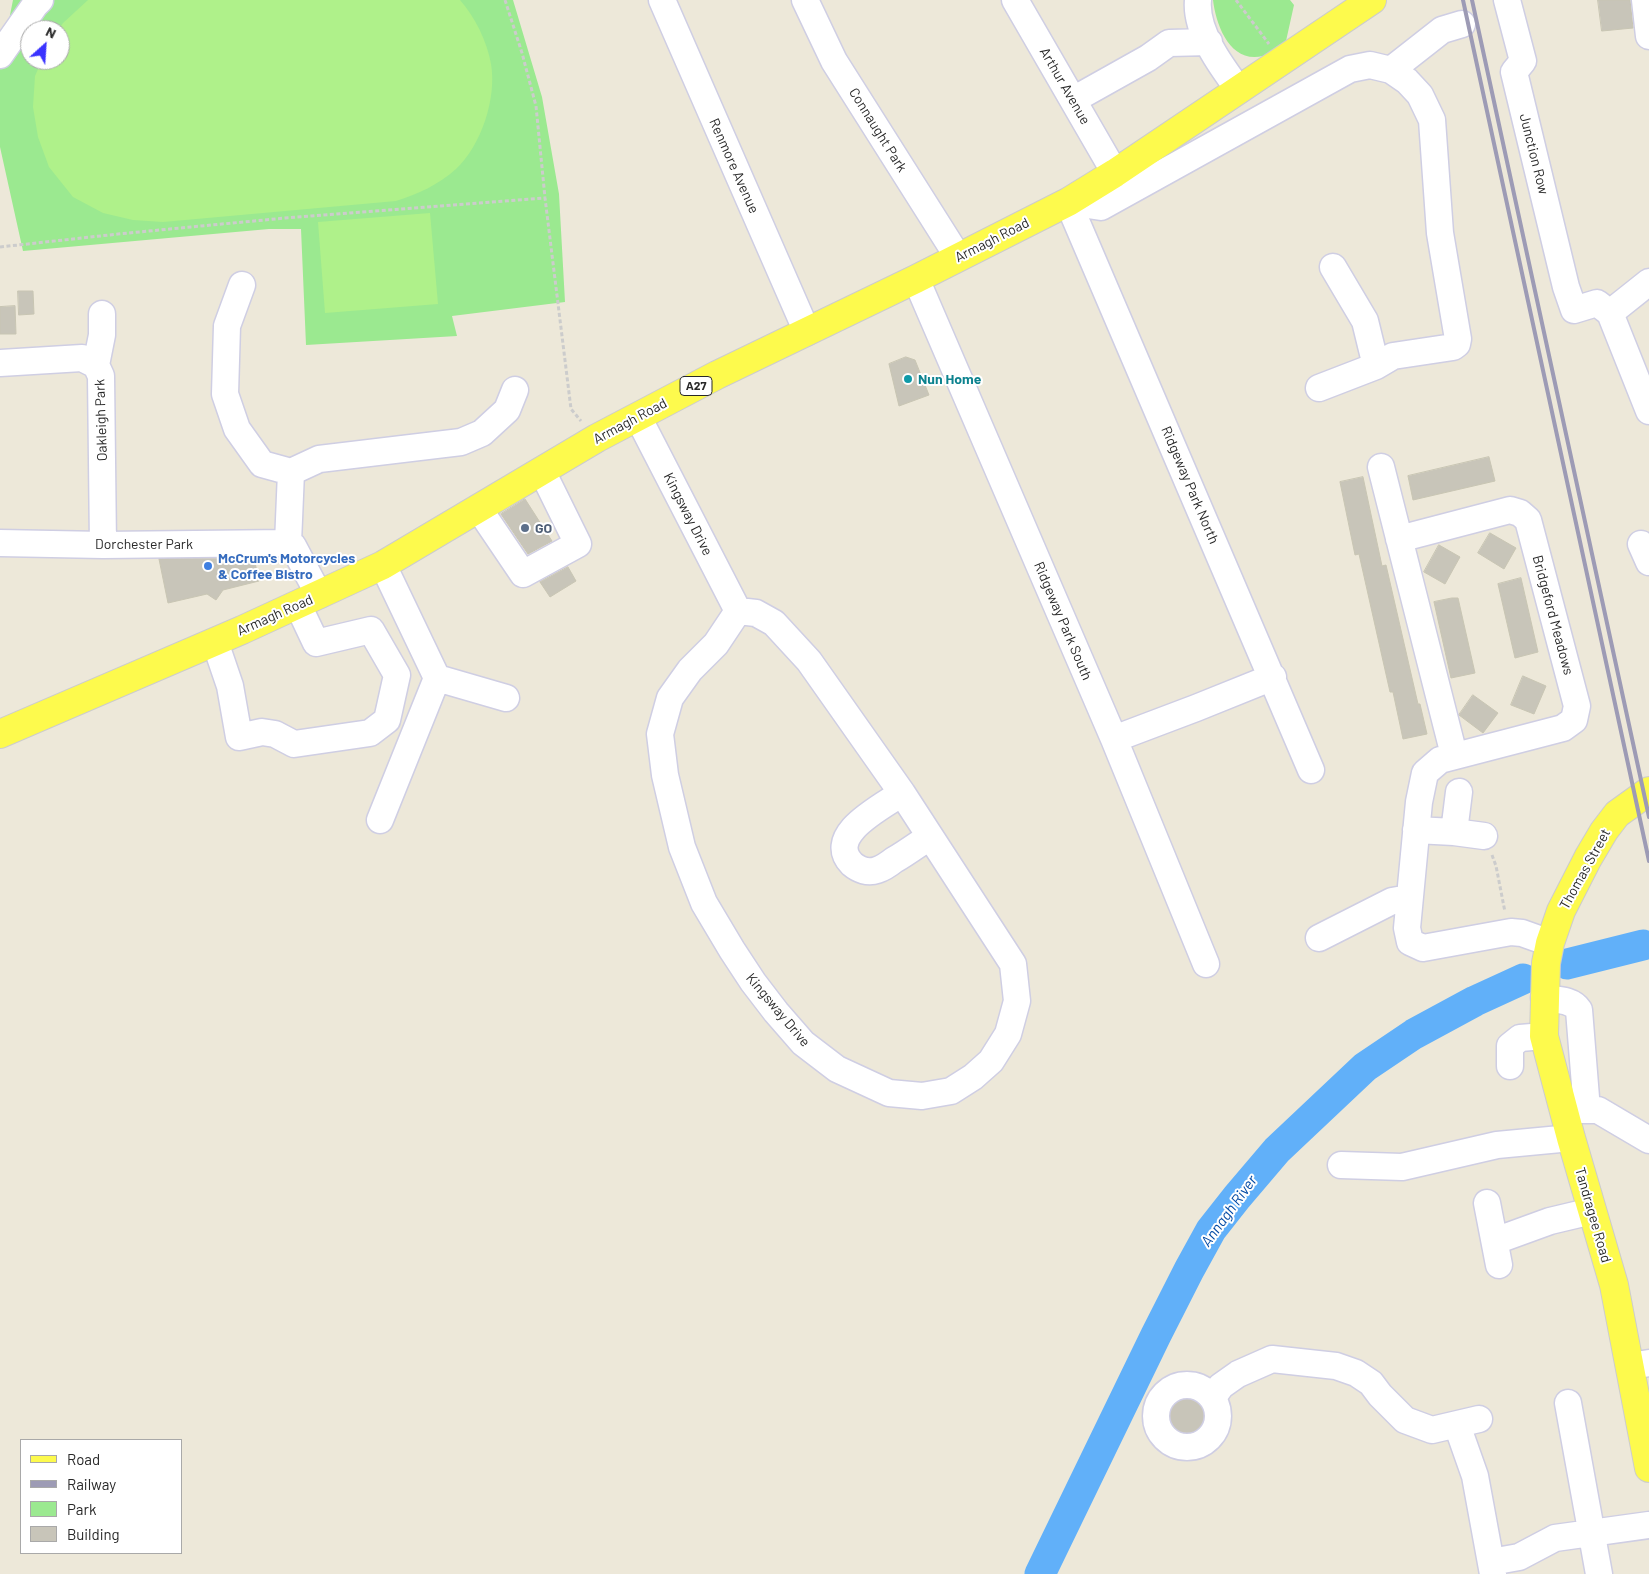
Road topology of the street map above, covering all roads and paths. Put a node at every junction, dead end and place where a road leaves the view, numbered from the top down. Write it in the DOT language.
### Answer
graph roads {
  1 [pos="40,0"];
  2 [pos="505,0"];
  3 [pos="662,0"];
  4 [pos="805,0"];
  5 [pos="1015,0"];
  6 [pos="1198,0"];
  7 [pos="1236,0"];
  8 [pos="1372,0"];
  9 [pos="1507,0"];
  10 [pos="1645,0"];
  11 [pos="1462,24"];
  12 [pos="1649,36"];
  13 [pos="1209,42"];
  14 [pos="0,55"];
  15 [pos="1282,61"];
  16 [pos="1391,70"];
  17 [pos="1239,90"];
  18 [pos="1073,100"];
  19 [pos="1115,173"];
  20 [pos="546,198"];
  21 [pos="1068,202"];
  22 [pos="0,247"];
  23 [pos="958,257"];
  24 [pos="1333,267"];
  25 [pos="916,279"];
  26 [pos="1649,282"];
  27 [pos="242,285"];
  28 [pos="1610,313"];
  29 [pos="102,314"];
  30 [pos="807,332"];
  31 [pos="0,363"];
  32 [pos="96,365"];
  33 [pos="1376,366"];
  34 [pos="1319,388"];
  35 [pos="515,390"];
  36 [pos="1649,411"];
  37 [pos="638,417"];
  38 [pos="597,438"];
  39 [pos="1381,467"];
  40 [pos="542,471"];
  41 [pos="291,472"];
  42 [pos="479,509"];
  43 [pos="1399,538"];
  44 [pos="0,542"];
  45 [pos="288,543"];
  46 [pos="103,545"];
  47 [pos="383,565"];
  48 [pos="308,600"];
  49 [pos="738,612"];
  50 [pos="215,642"];
  51 [pos="1273,677"];
  52 [pos="438,678"];
  53 [pos="506,698"];
  54 [pos="0,734"];
  55 [pos="1114,739"];
  56 [pos="1454,756"];
  57 [pos="1311,770"];
  58 [pos="1649,791"];
  59 [pos="1458,792"];
  60 [pos="902,793"];
  61 [pos="380,820"];
  62 [pos="1416,830"];
  63 [pos="1454,832"];
  64 [pos="1484,836"];
  65 [pos="929,837"];
  66 [pos="1409,898"];
  67 [pos="1511,932"];
  68 [pos="1330,941"];
  69 [pos="1548,953"];
  70 [pos="1206,964"];
  71 [pos="1544,998"];
  72 [pos="1544,1036"];
  73 [pos="1510,1066"];
  74 [pos="1575,1110"];
  75 [pos="1571,1138"];
  76 [pos="1649,1140"];
  77 [pos="1341,1165"];
  78 [pos="1488,1203"];
  79 [pos="1592,1211"];
  80 [pos="1640,1365"];
  81 [pos="1213,1397"];
  82 [pos="1568,1403"];
  83 [pos="1649,1465"];
  84 [pos="1649,1525"];
  85 [pos="1592,1534"];
  86 [pos="1492,1568"];
  87 [pos="1599,1574"];
  1 -- 14 [label="street"];
  2 -- 20 [label="path"];
  3 -- 30 [label="street, Renmore Avenue"];
  4 -- 23 [label="street, Connaught Park"];
  5 -- 18 [label="street, Arthur Avenue"];
  6 -- 13 [label="street"];
  7 -- 15 [label="path"];
  8 -- 15 [label="main road, Armagh Road / A27"];
  9 -- 28 [label="street, Junction Row"];
  10 -- 12 [label="street"];
  11 -- 16 [label="street"];
  13 -- 17 [label="street"];
  13 -- 18 [label="street"];
  15 -- 17 [label="main road, Armagh Road / A27"];
  16 -- 21 [label="street"];
  16 -- 33 [label="street"];
  17 -- 19 [label="main road, Armagh Road / A27"];
  18 -- 19 [label="street, Arthur Avenue"];
  19 -- 21 [label="main road, Armagh Road / A27"];
  20 -- 22 [label="path"];
  20 -- 38 [label="path"];
  21 -- 23 [label="main road, Armagh Road / A27"];
  21 -- 51 [label="street, Ridgeway Park North"];
  23 -- 25 [label="main road, Armagh Road / A27"];
  24 -- 33 [label="street"];
  25 -- 30 [label="main road, Armagh Road / A27"];
  25 -- 55 [label="street, Ridgeway Park South"];
  26 -- 28 [label="street"];
  27 -- 41 [label="street"];
  28 -- 36 [label="street"];
  29 -- 32 [label="street"];
  30 -- 37 [label="main road, Armagh Road / A27"];
  31 -- 32 [label="street, Oakleigh Park"];
  32 -- 46 [label="street, Oakleigh Park"];
  33 -- 34 [label="street"];
  35 -- 41 [label="street"];
  37 -- 38 [label="main road, Armagh Road / A27"];
  37 -- 49 [label="street, Kingsway Drive"];
  38 -- 40 [label="main road, Armagh Road / A27"];
  39 -- 43 [label="street"];
  40 -- 42 [label="main road, Armagh Road / A27"];
  40 -- 42 [label="street"];
  41 -- 45 [label="street"];
  42 -- 47 [label="main road, Armagh Road / A27"];
  43 -- 56 [label="street"];
  43 -- 56 [label="street, Bridgeford Meadows"];
  44 -- 46 [label="street, Dorchester Park"];
  45 -- 46 [label="street, Dorchester Park"];
  45 -- 48 [label="street"];
  47 -- 48 [label="main road, Armagh Road / A27"];
  47 -- 52 [label="street"];
  48 -- 50 [label="main road, Armagh Road / A27"];
  48 -- 50 [label="street"];
  49 -- 60 [label="street, Kingsway Drive"];
  49 -- 65 [label="street, Kingsway Drive"];
  50 -- 54 [label="main road, Armagh Road / A27"];
  51 -- 55 [label="street"];
  51 -- 57 [label="street, Ridgeway Park North"];
  52 -- 53 [label="street"];
  52 -- 61 [label="street"];
  55 -- 70 [label="street, Ridgeway Park South"];
  56 -- 62 [label="street, Bridgeford Meadows"];
  58 -- 69 [label="main road, Thomas Street"];
  59 -- 63 [label="street"];
  60 -- 65 [label="street, Kingsway Drive"];
  60 -- 65 [label="street"];
  62 -- 63 [label="street"];
  62 -- 66 [label="street, Bridgeford Meadows"];
  63 -- 64 [label="street"];
  64 -- 67 [label="path"];
  66 -- 67 [label="street, Bridgeford Meadows"];
  66 -- 68 [label="street"];
  67 -- 69 [label="street, Bridgeford Meadows"];
  69 -- 71 [label="main road, Tandragee Road"];
  71 -- 72 [label="main road, Tandragee Road"];
  71 -- 74 [label="street"];
  72 -- 73 [label="street"];
  72 -- 74 [label="main road, Tandragee Road"];
  74 -- 75 [label="main road, Tandragee Road"];
  74 -- 76 [label="street"];
  75 -- 77 [label="street"];
  75 -- 79 [label="main road, Tandragee Road"];
  78 -- 79 [label="street"];
  79 -- 80 [label="main road, Tandragee Road"];
  80 -- 83 [label="main road, Tandragee Road"];
  81 -- 86 [label="street"];
  82 -- 85 [label="street"];
  84 -- 85 [label="street"];
  85 -- 86 [label="street"];
  85 -- 87 [label="street"];
}
